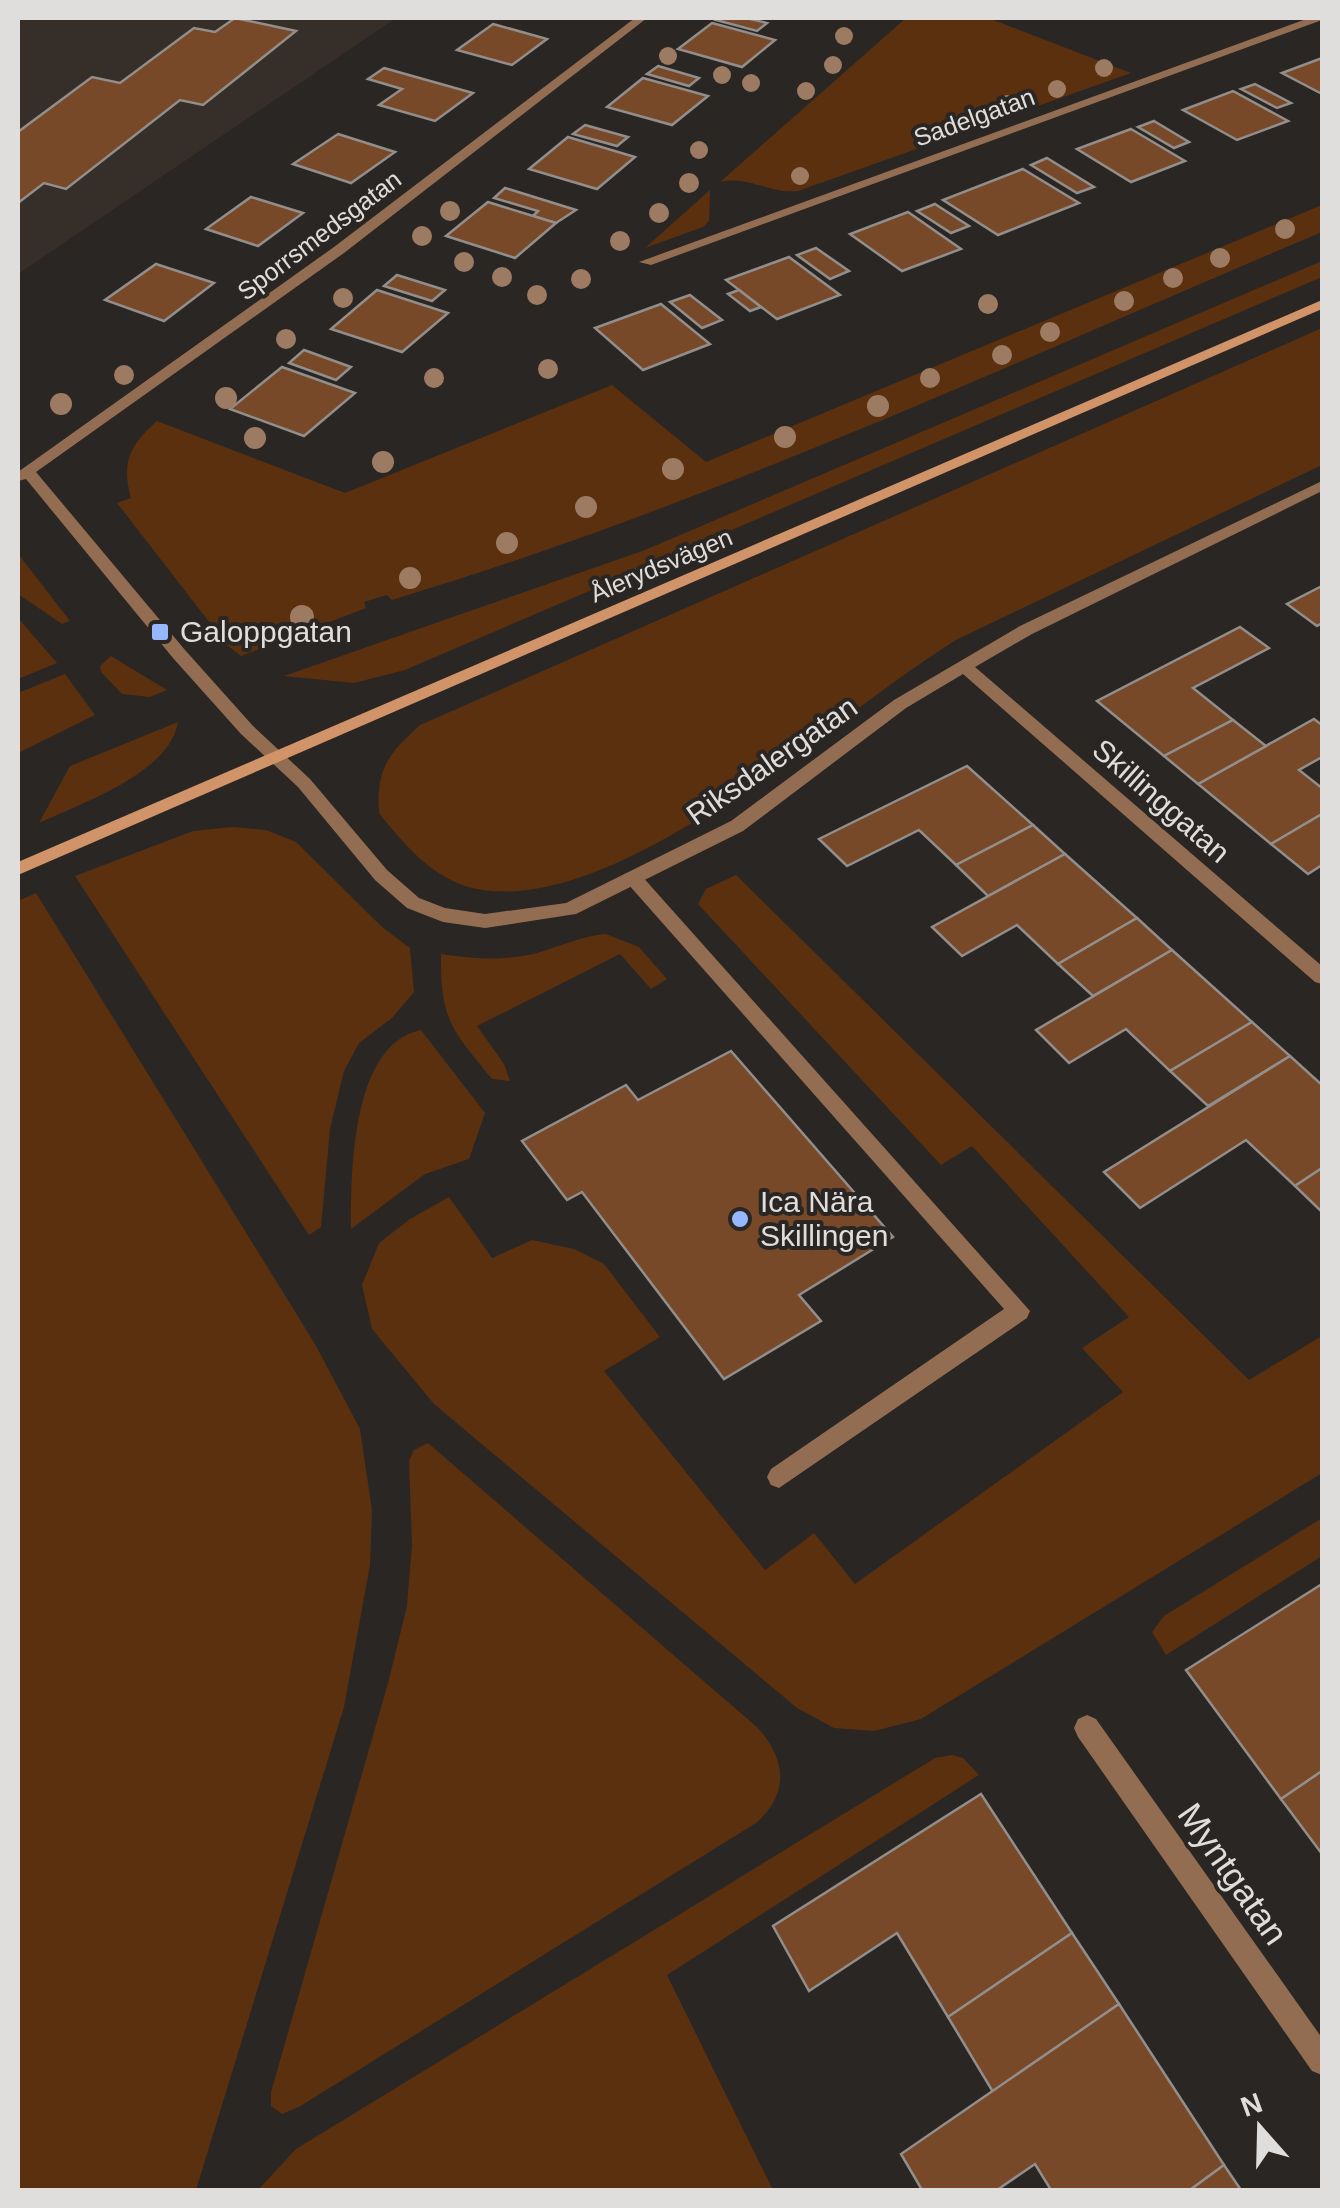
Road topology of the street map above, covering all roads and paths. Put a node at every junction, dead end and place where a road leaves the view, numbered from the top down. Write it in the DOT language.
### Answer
graph roads {
  1 [pos="641,18"];
  2 [pos="1316,18"];
  3 [pos="646,262"];
  4 [pos="1322,304"];
  5 [pos="24,476"];
  6 [pos="1322,485"];
  7 [pos="964,666"];
  8 [pos="276,757"];
  9 [pos="18,868"];
  10 [pos="634,879"];
  11 [pos="1322,977"];
  12 [pos="778,1476"];
  13 [pos="1086,1728"];
  14 [pos="1322,2061"];
  1 -- 5 [label="street, Sporrsmedsgatan"];
  2 -- 3 [label="street, Sadelgatan"];
  4 -- 8 [label="main road, Ålerydsvägen"];
  5 -- 8 [label="street"];
  6 -- 7 [label="street, Riksdalergatan"];
  7 -- 10 [label="street, Riksdalergatan"];
  7 -- 11 [label="street, Skillinggatan"];
  8 -- 9 [label="main road, Ålerydsvägen"];
  8 -- 10 [label="street, Riksdalergatan"];
  10 -- 12 [label="street"];
  13 -- 14 [label="street, Myntgatan"];
}
